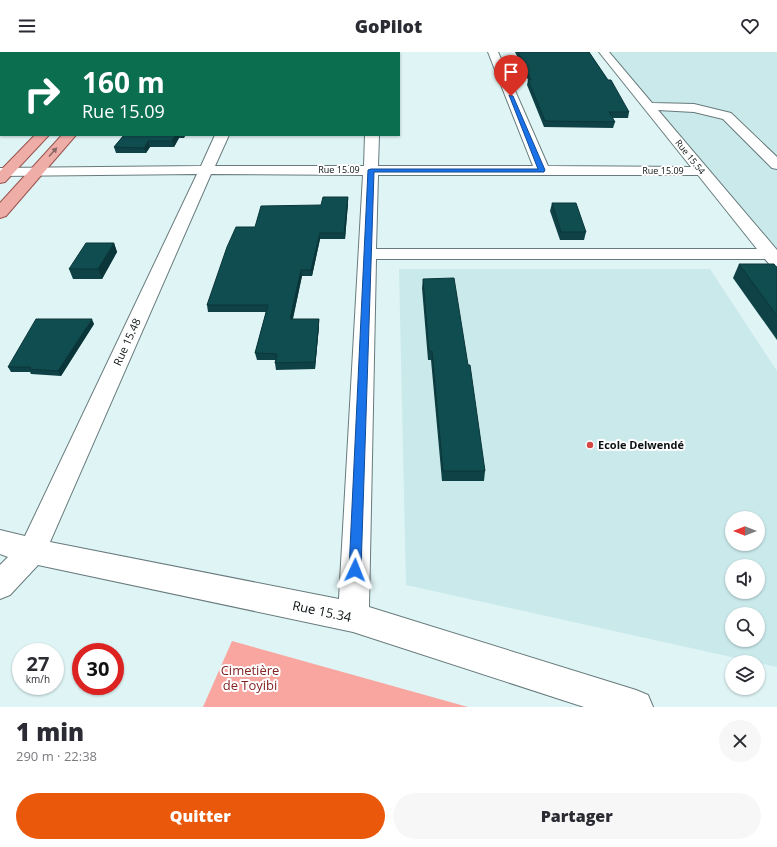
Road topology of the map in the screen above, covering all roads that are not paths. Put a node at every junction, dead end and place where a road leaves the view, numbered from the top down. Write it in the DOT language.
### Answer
graph roads {
  1 [pos="493,52"];
  2 [pos="604,52"];
  3 [pos="649,106"];
  4 [pos="41,136"];
  5 [pos="68,136"];
  6 [pos="222,136"];
  7 [pos="372,136"];
  8 [pos="777,165"];
  9 [pos="205,170"];
  10 [pos="371,170"];
  11 [pos="542,170"];
  12 [pos="36,171"];
  13 [pos="702,171"];
  14 [pos="2,174"];
  15 [pos="0,213"];
  16 [pos="367,254"];
  17 [pos="774,258"];
  18 [pos="0,542"];
  19 [pos="32,550"];
  20 [pos="0,585"];
  21 [pos="353,617"];
  22 [pos="636,707"];
  1 -- 11 [label="street"];
  2 -- 3 [label="street, Rue 15.54"];
  3 -- 8 [label="street"];
  3 -- 13 [label="street, Rue 15.54"];
  4 -- 14 [label="main road"];
  12 -- 5 [label="main road, one-way"];
  6 -- 9 [label="street, Rue 15.48"];
  7 -- 10 [label="street"];
  9 -- 10 [label="street, Rue 15.09"];
  9 -- 12 [label="street, Rue 15.09"];
  9 -- 19 [label="street, Rue 15.48"];
  10 -- 11 [label="street, Rue 15.09"];
  10 -- 16 [label="street"];
  11 -- 13 [label="street, Rue 15.09"];
  12 -- 14 [label="street, Rue 15.09"];
  12 -- 15 [label="main road"];
  13 -- 17 [label="street, Rue 15.54"];
  16 -- 17 [label="street"];
  16 -- 21 [label="street"];
  18 -- 19 [label="street, Rue 15.34"];
  19 -- 20 [label="street, Rue 15.48"];
  19 -- 21 [label="street, Rue 15.34"];
  21 -- 22 [label="street, Rue 15.34"];
}
